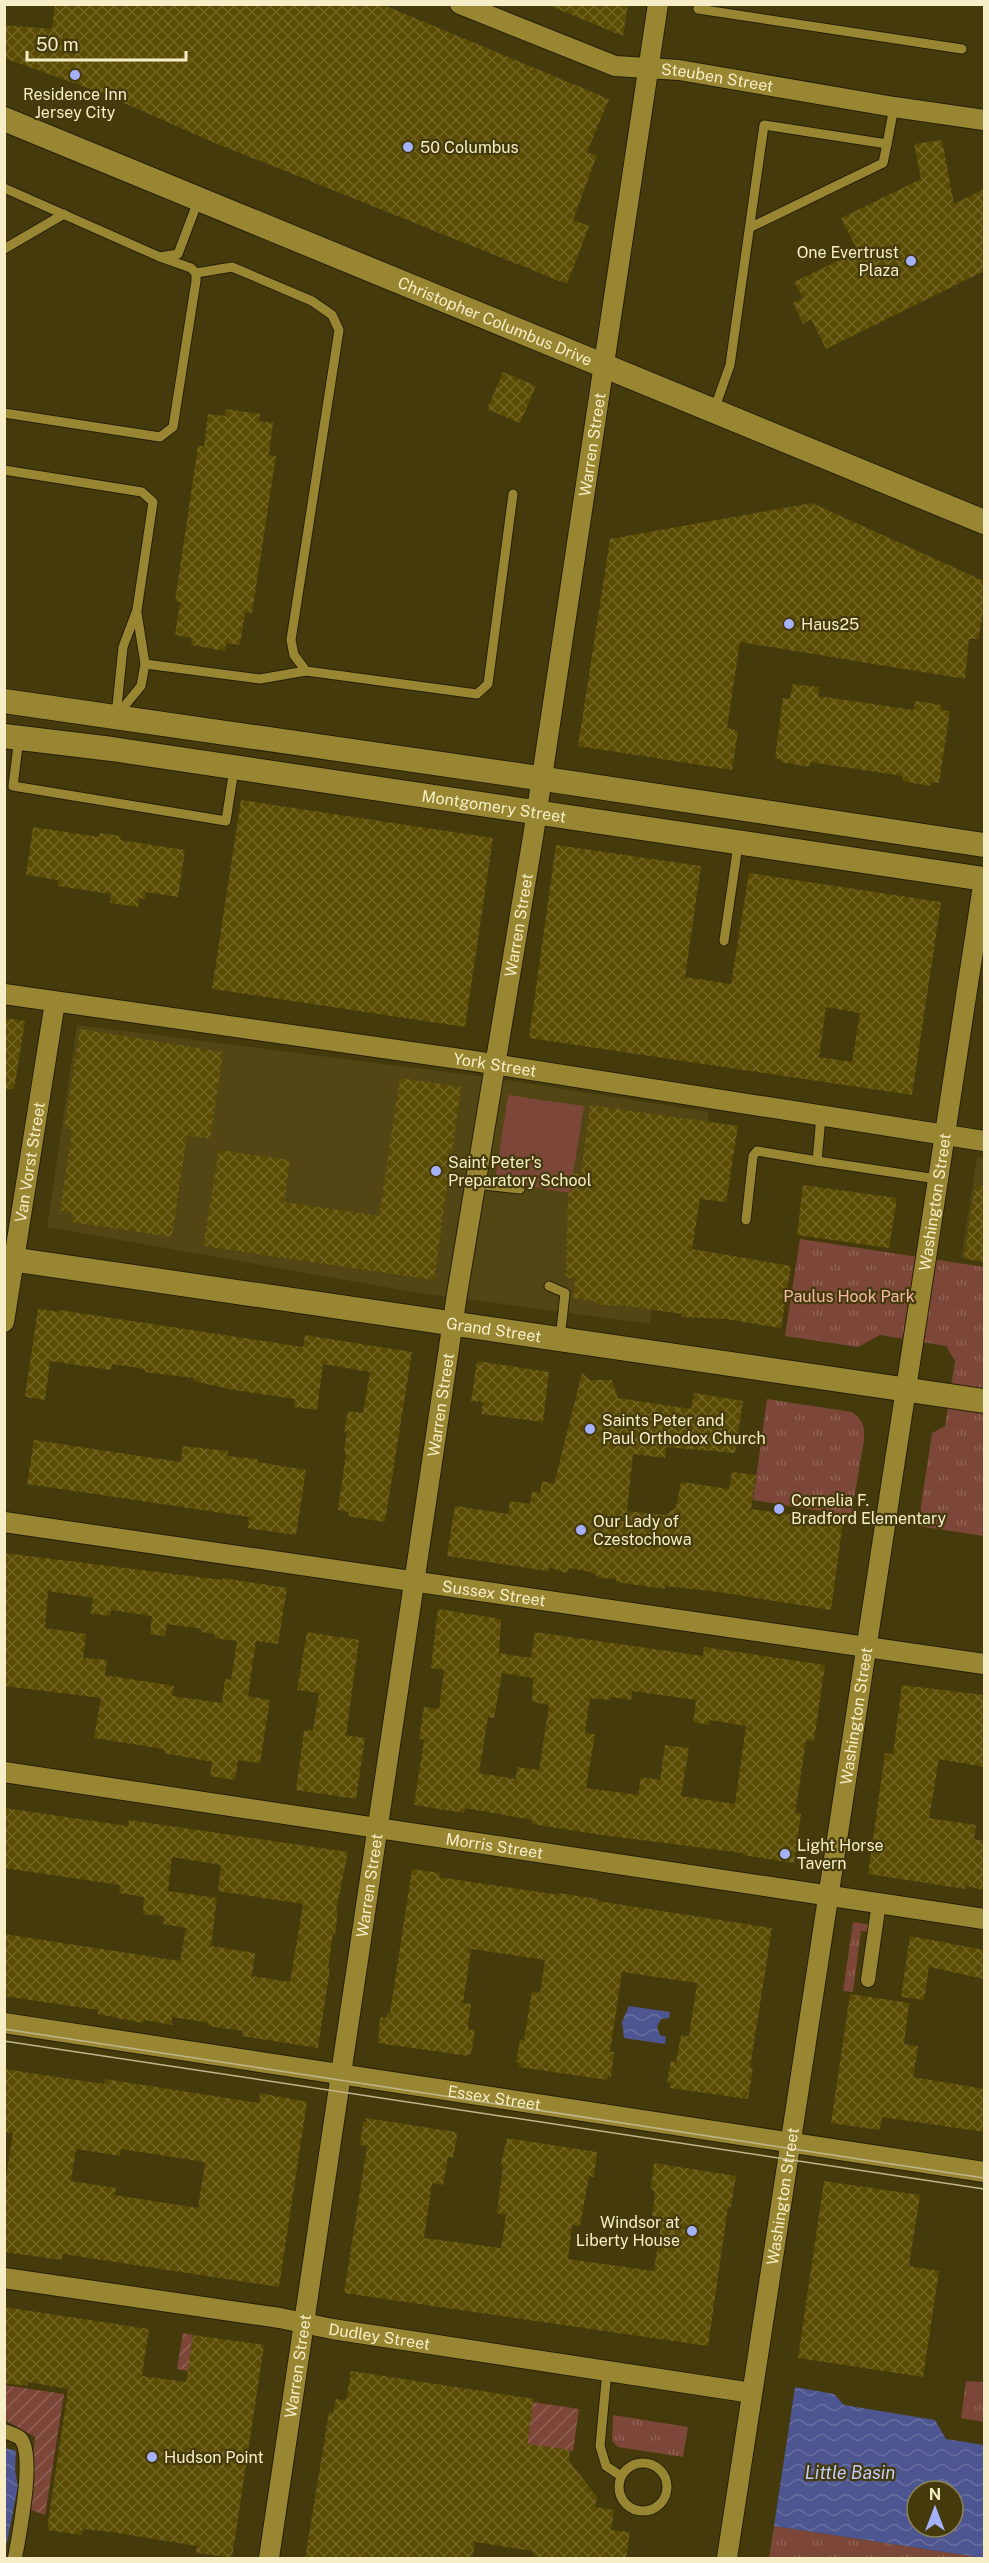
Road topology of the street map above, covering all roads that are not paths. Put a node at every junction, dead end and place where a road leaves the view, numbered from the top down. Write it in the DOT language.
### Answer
graph roads {
  1 [pos="460,4"];
  2 [pos="658,4"];
  3 [pos="699,4"];
  4 [pos="962,50"];
  5 [pos="649,67"];
  6 [pos="894,107"];
  7 [pos="4,120"];
  8 [pos="984,120"];
  9 [pos="887,144"];
  10 [pos="4,188"];
  11 [pos="199,199"];
  12 [pos="64,214"];
  13 [pos="751,227"];
  14 [pos="4,249"];
  15 [pos="160,257"];
  16 [pos="196,273"];
  17 [pos="604,364"];
  18 [pos="714,410"];
  19 [pos="4,413"];
  20 [pos="4,471"];
  21 [pos="513,494"];
  22 [pos="984,522"];
  23 [pos="137,610"];
  24 [pos="145,664"];
  25 [pos="306,671"];
  26 [pos="4,702"];
  27 [pos="117,716"];
  28 [pos="12,737"];
  29 [pos="112,749"];
  30 [pos="234,767"];
  31 [pos="542,778"];
  32 [pos="537,812"];
  33 [pos="739,842"];
  34 [pos="984,845"];
  35 [pos="984,878"];
  36 [pos="724,941"];
  37 [pos="4,994"];
  38 [pos="55,1002"];
  39 [pos="494,1064"];
  40 [pos="821,1116"];
  41 [pos="943,1135"];
  42 [pos="984,1141"];
  43 [pos="818,1161"];
  44 [pos="937,1179"];
  45 [pos="475,1185"];
  46 [pos="520,1189"];
  47 [pos="746,1220"];
  48 [pos="9,1259"];
  49 [pos="549,1286"];
  50 [pos="4,1322"];
  51 [pos="453,1324"];
  52 [pos="560,1340"];
  53 [pos="906,1389"];
  54 [pos="984,1401"];
  55 [pos="4,1522"];
  56 [pos="416,1582"];
  57 [pos="865,1646"];
  58 [pos="984,1664"];
  59 [pos="4,1772"];
  60 [pos="378,1829"];
  61 [pos="828,1895"];
  62 [pos="879,1902"];
  63 [pos="984,1919"];
  64 [pos="868,1980"];
  65 [pos="4,2023"];
  66 [pos="341,2074"];
  67 [pos="790,2142"];
  68 [pos="984,2172"];
  69 [pos="4,2278"];
  70 [pos="303,2323"];
  71 [pos="607,2371"];
  72 [pos="753,2393"];
  73 [pos="4,2431"];
  74 [pos="621,2476"];
  75 [pos="15,2559"];
  76 [pos="269,2559"];
  77 [pos="727,2559"];
  1 -- 5 [label="street, Steuben Street"];
  2 -- 5 [label="street, Warren Street"];
  3 -- 4 [label="lane"];
  5 -- 6 [label="street, Steuben Street"];
  5 -- 17 [label="street, Warren Street"];
  6 -- 8 [label="street, Steuben Street"];
  6 -- 9 [label="lane"];
  7 -- 11 [label="street, Christopher Columbus Drive"];
  9 -- 13 [label="lane"];
  9 -- 13 [label="lane"];
  10 -- 12 [label="lane"];
  11 -- 15 [label="lane"];
  11 -- 17 [label="street, Christopher Columbus Drive"];
  12 -- 14 [label="lane"];
  12 -- 15 [label="lane"];
  13 -- 18 [label="lane"];
  15 -- 16 [label="lane"];
  16 -- 19 [label="lane"];
  16 -- 25 [label="lane"];
  17 -- 18 [label="street, Christopher Columbus Drive"];
  17 -- 31 [label="street, Warren Street"];
  18 -- 22 [label="street, Christopher Columbus Drive"];
  20 -- 23 [label="lane"];
  21 -- 25 [label="lane"];
  23 -- 24 [label="lane"];
  23 -- 27 [label="lane"];
  24 -- 25 [label="lane"];
  24 -- 27 [label="lane"];
  26 -- 27 [label="street, Montgomery Street"];
  27 -- 29 [label="street"];
  27 -- 31 [label="street, Montgomery Street"];
  28 -- 29 [label="street, Montgomery Street"];
  28 -- 30 [label="lane"];
  29 -- 30 [label="street, Montgomery Street"];
  30 -- 32 [label="street, Montgomery Street"];
  31 -- 32 [label="street, Warren Street"];
  31 -- 34 [label="street, Montgomery Street"];
  32 -- 33 [label="street, Montgomery Street"];
  32 -- 39 [label="street, Warren Street"];
  33 -- 35 [label="street, Montgomery Street"];
  33 -- 36 [label="lane"];
  35 -- 41 [label="street, Washington Street"];
  37 -- 38 [label="street, York Street"];
  38 -- 39 [label="street, York Street"];
  38 -- 48 [label="street, Van Vorst Street"];
  39 -- 40 [label="street, York Street"];
  39 -- 45 [label="street, Warren Street"];
  40 -- 41 [label="street, York Street"];
  40 -- 43 [label="lane"];
  41 -- 42 [label="street, York Street"];
  41 -- 44 [label="street, Washington Street"];
  43 -- 44 [label="lane"];
  43 -- 47 [label="lane"];
  44 -- 53 [label="street, Washington Street"];
  45 -- 46 [label="lane"];
  45 -- 51 [label="street, Warren Street"];
  48 -- 50 [label="street, Van Vorst Street"];
  48 -- 51 [label="street, Grand Street"];
  49 -- 52 [label="lane"];
  51 -- 52 [label="street, Grand Street"];
  51 -- 56 [label="street, Warren Street"];
  52 -- 53 [label="street, Grand Street"];
  53 -- 54 [label="street, Grand Street"];
  53 -- 57 [label="street, Washington Street"];
  55 -- 56 [label="street, Sussex Street"];
  56 -- 57 [label="street, Sussex Street"];
  56 -- 60 [label="street, Warren Street"];
  57 -- 58 [label="street, Sussex Street"];
  57 -- 61 [label="street, Washington Street"];
  59 -- 60 [label="street, Morris Street"];
  60 -- 61 [label="street, Morris Street"];
  60 -- 66 [label="street, Warren Street"];
  61 -- 62 [label="street, Morris Street"];
  61 -- 67 [label="street, Washington Street"];
  62 -- 63 [label="street, Morris Street"];
  62 -- 64 [label="street"];
  65 -- 66 [label="street, Essex Street"];
  66 -- 67 [label="street, Essex Street"];
  66 -- 70 [label="street, Warren Street"];
  67 -- 68 [label="street, Essex Street"];
  67 -- 72 [label="street, Washington Street"];
  69 -- 70 [label="street, Dudley Street"];
  70 -- 71 [label="street, Dudley Street"];
  70 -- 76 [label="street, Warren Street"];
  71 -- 72 [label="street, Dudley Street"];
  71 -- 74 [label="lane"];
  72 -- 77 [label="street, Washington Street"];
  73 -- 75 [label="street"];
  74 -- 74 [label="lane"];
}
